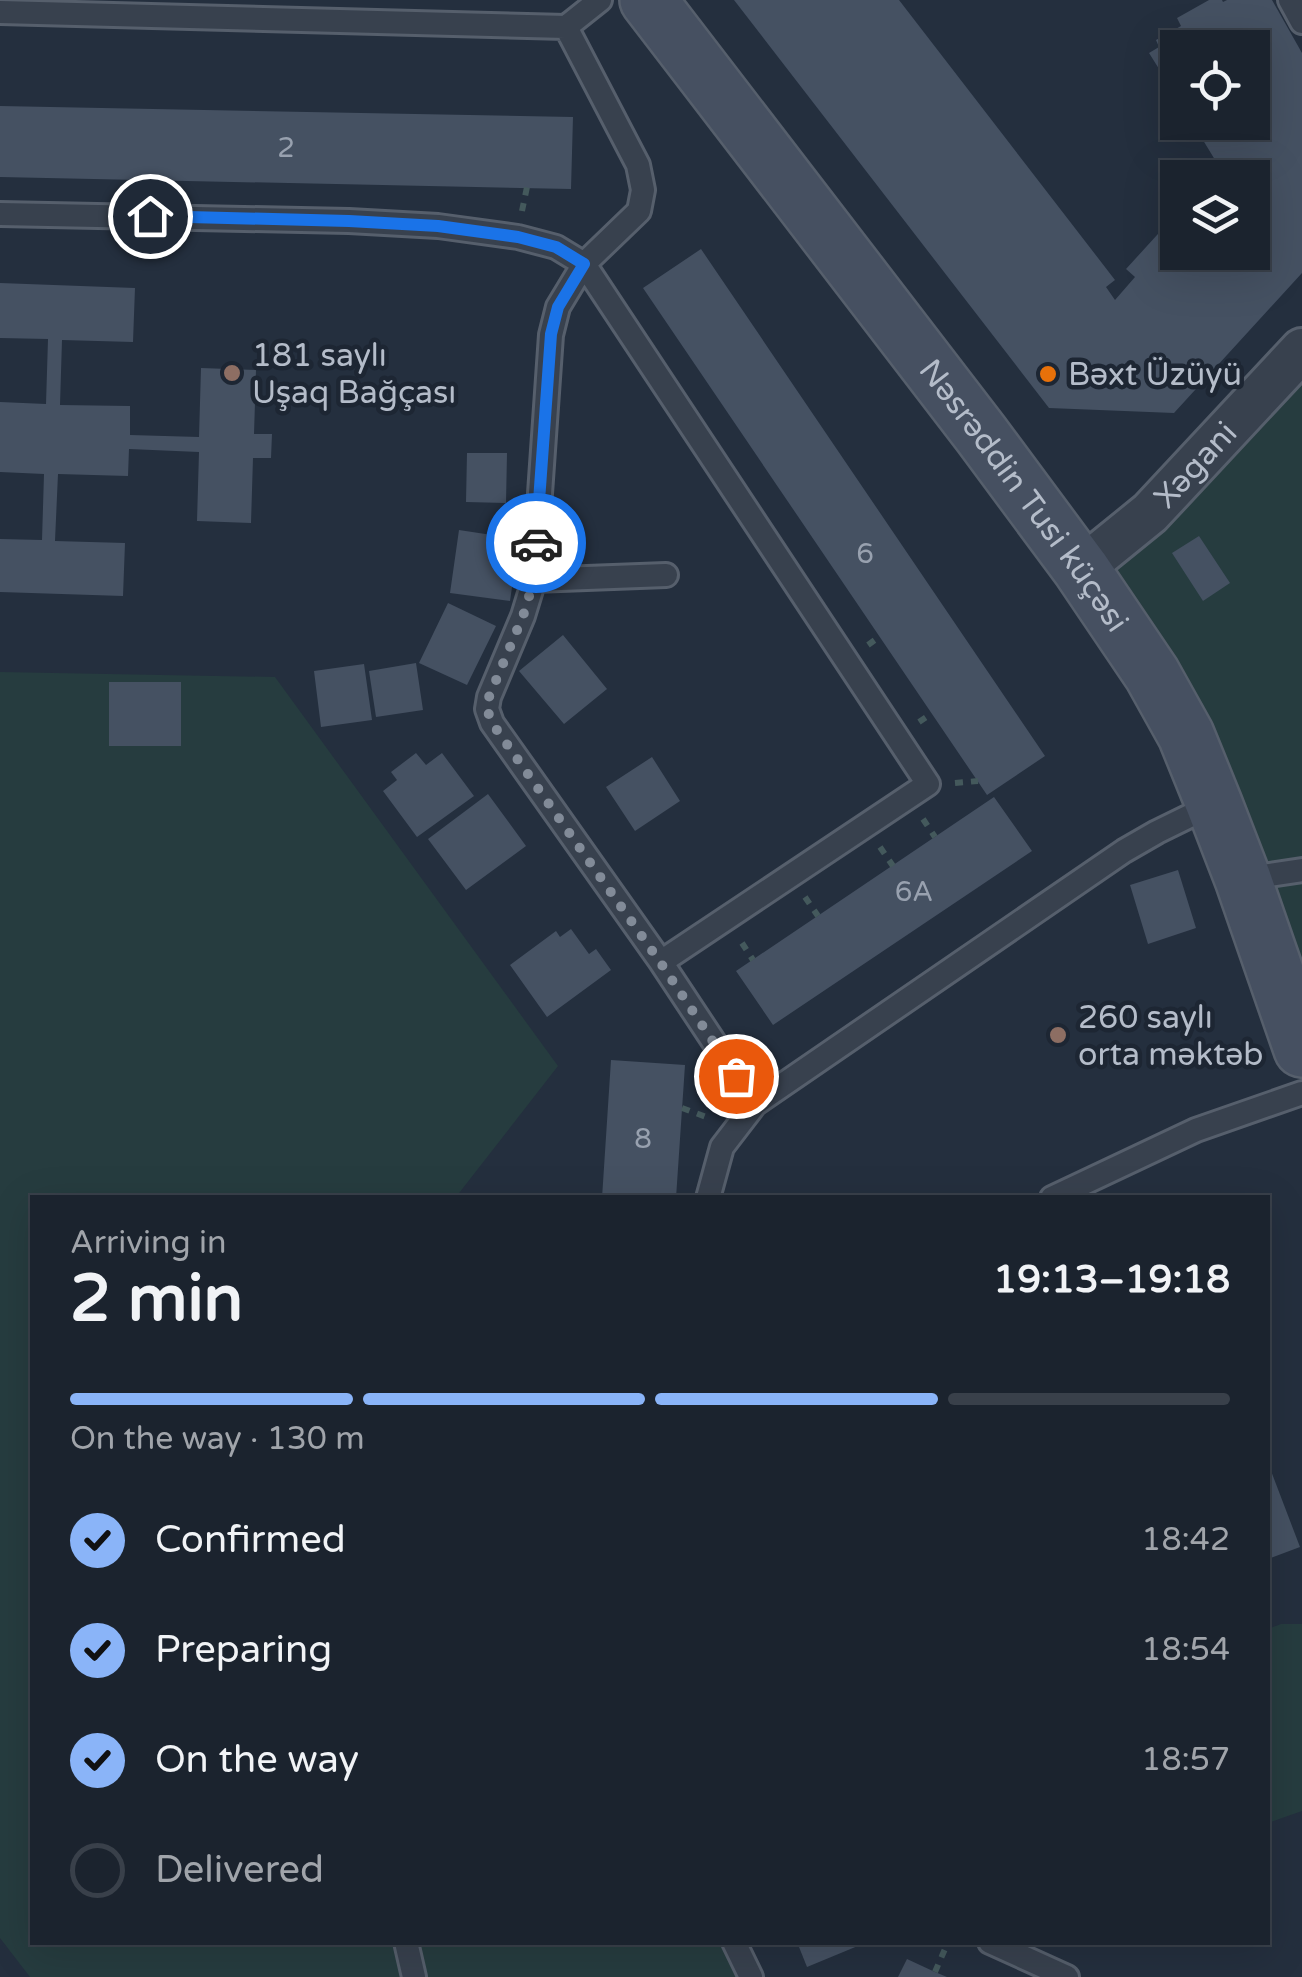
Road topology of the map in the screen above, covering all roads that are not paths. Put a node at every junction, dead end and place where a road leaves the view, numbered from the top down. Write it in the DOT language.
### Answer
graph roads {
  1 [pos="600,0"];
  2 [pos="648,0"];
  3 [pos="1290,0"];
  4 [pos="0,12"];
  5 [pos="1302,22"];
  6 [pos="566,27"];
  7 [pos="0,214"];
  8 [pos="584,264"];
  9 [pos="1302,350"];
  10 [pos="1081,568"];
  11 [pos="666,575"];
  12 [pos="534,580"];
  13 [pos="1214,804"];
  14 [pos="1302,870"];
  15 [pos="1243,879"];
  16 [pos="660,962"];
  17 [pos="1302,1050"];
  18 [pos="1302,1092"];
  19 [pos="755,1104"];
  20 [pos="709,1195"];
  21 [pos="1058,1195"];
  22 [pos="407,1945"];
  23 [pos="736,1945"];
  24 [pos="997,1945"];
  25 [pos="414,1977"];
  26 [pos="752,1977"];
  27 [pos="1067,1977"];
  1 -- 6 [label="lane"];
  2 -- 10 [label="main road, Nəsrəddin Tusi küçəsi"];
  3 -- 5 [label="lane"];
  4 -- 6 [label="lane"];
  6 -- 8 [label="lane"];
  7 -- 8 [label="lane"];
  8 -- 12 [label="lane"];
  8 -- 16 [label="lane"];
  9 -- 10 [label="street, Xəgani"];
  10 -- 13 [label="main road, Nəsrəddin Tusi küçəsi"];
  11 -- 12 [label="lane"];
  12 -- 16 [label="lane"];
  13 -- 15 [label="main road, Nəsrəddin Tusi küçəsi"];
  13 -- 19 [label="lane"];
  14 -- 15 [label="lane"];
  15 -- 17 [label="main road, Nəsrəddin Tusi küçəsi"];
  16 -- 19 [label="lane"];
  18 -- 21 [label="lane"];
  19 -- 20 [label="lane"];
  22 -- 25 [label="lane"];
  23 -- 26 [label="lane"];
  24 -- 27 [label="lane"];
}
